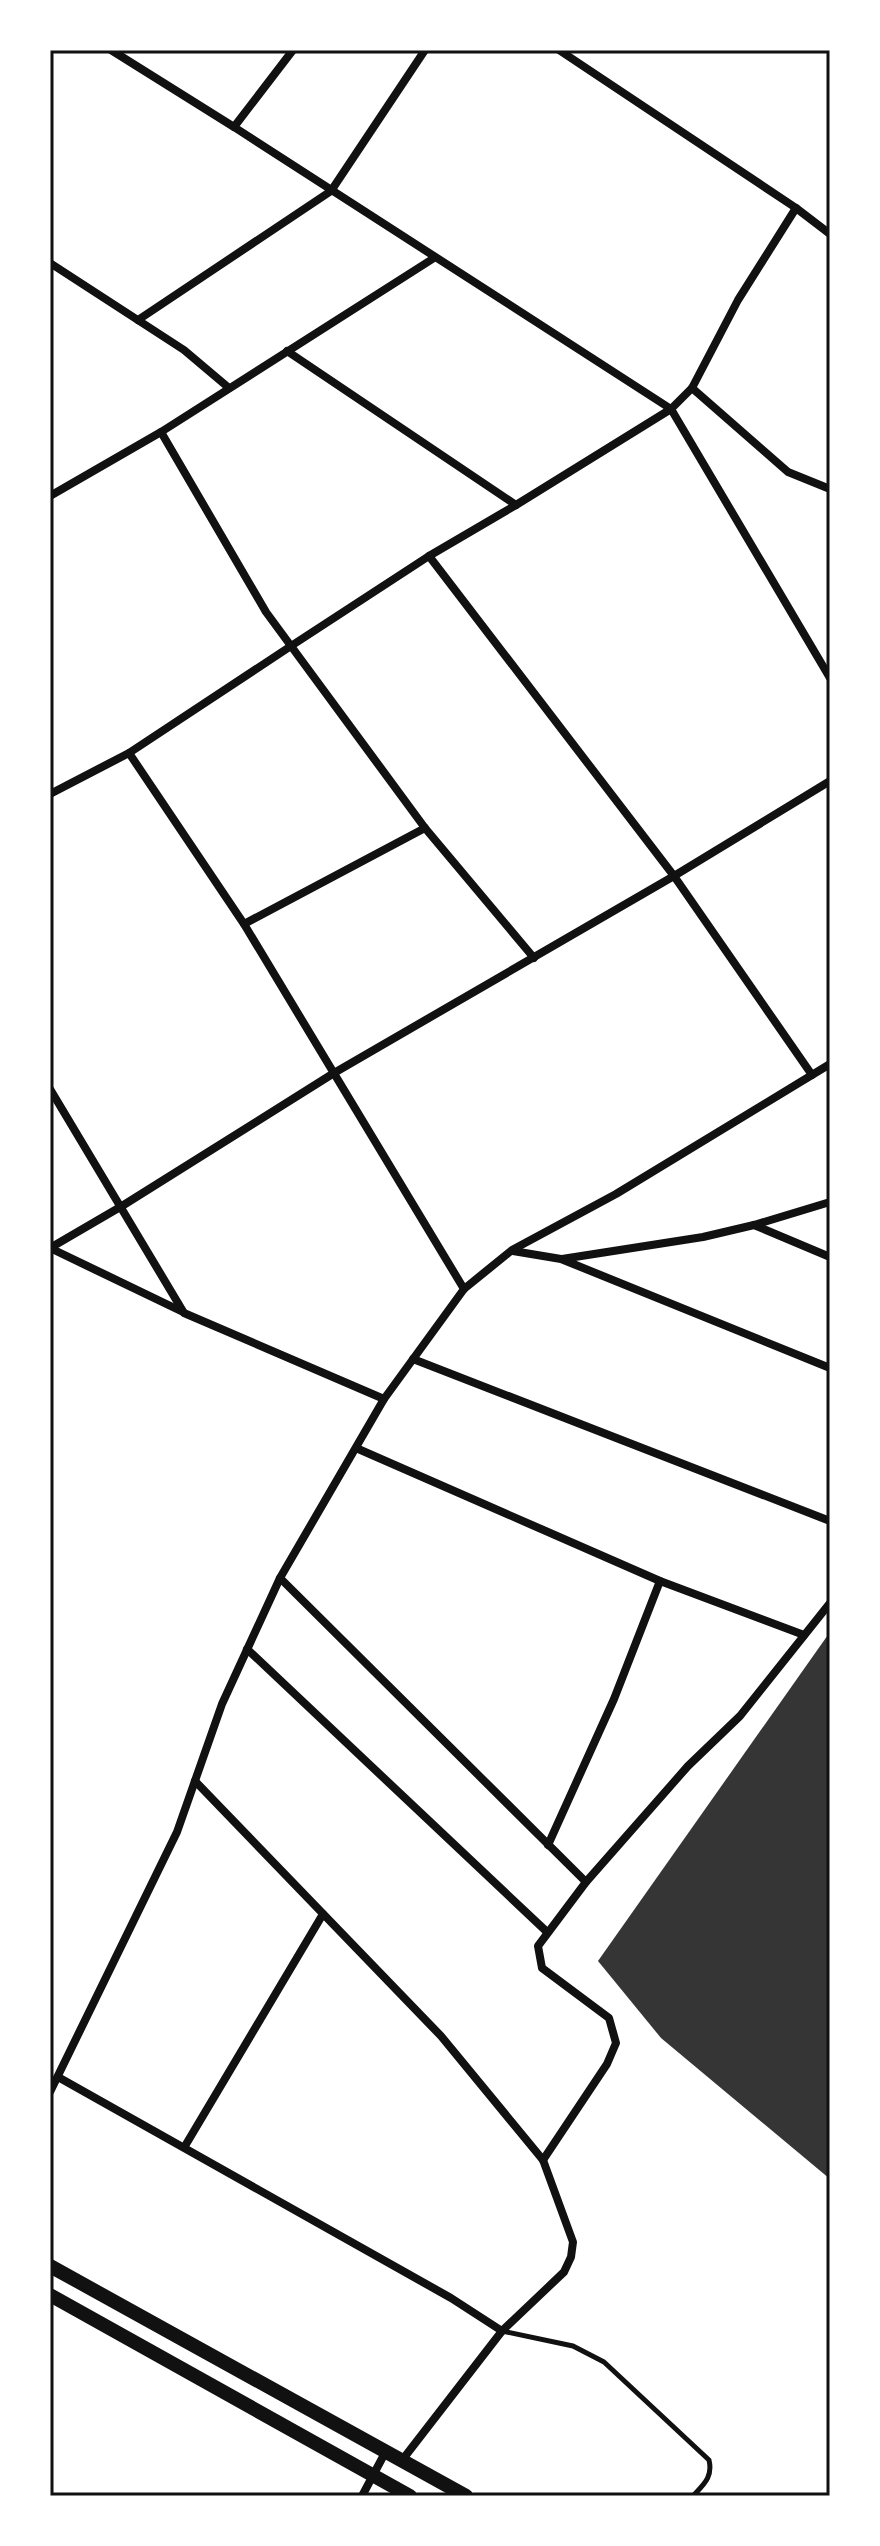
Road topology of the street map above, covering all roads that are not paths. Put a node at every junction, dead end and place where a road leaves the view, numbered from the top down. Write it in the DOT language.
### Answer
graph roads {
  1 [pos="111,50"];
  2 [pos="293,50"];
  3 [pos="425,50"];
  4 [pos="559,50"];
  5 [pos="234,127"];
  6 [pos="331,191"];
  7 [pos="796,208"];
  8 [pos="830,234"];
  9 [pos="434,258"];
  10 [pos="50,263"];
  11 [pos="138,320"];
  12 [pos="287,351"];
  13 [pos="229,388"];
  14 [pos="692,388"];
  15 [pos="671,409"];
  16 [pos="161,432"];
  17 [pos="830,489"];
  18 [pos="50,496"];
  19 [pos="516,505"];
  20 [pos="429,556"];
  21 [pos="291,646"];
  22 [pos="830,678"];
  23 [pos="129,753"];
  24 [pos="830,781"];
  25 [pos="50,794"];
  26 [pos="425,828"];
  27 [pos="674,876"];
  28 [pos="244,924"];
  29 [pos="534,958"];
  30 [pos="830,1064"];
  31 [pos="334,1073"];
  32 [pos="812,1075"];
  33 [pos="50,1089"];
  34 [pos="830,1202"];
  35 [pos="122,1206"];
  36 [pos="754,1225"];
  37 [pos="50,1248"];
  38 [pos="512,1250"];
  39 [pos="830,1257"];
  40 [pos="561,1259"];
  41 [pos="464,1289"];
  42 [pos="184,1313"];
  43 [pos="413,1359"];
  44 [pos="830,1368"];
  45 [pos="384,1399"];
  46 [pos="356,1448"];
  47 [pos="830,1521"];
  48 [pos="280,1578"];
  49 [pos="660,1581"];
  50 [pos="830,1603"];
  51 [pos="804,1635"];
  52 [pos="247,1649"];
  53 [pos="195,1781"];
  54 [pos="548,1845"];
  55 [pos="586,1882"];
  56 [pos="323,1914"];
  57 [pos="546,1931"];
  58 [pos="58,2077"];
  59 [pos="50,2092"];
  60 [pos="185,2146"];
  61 [pos="543,2160"];
  62 [pos="50,2266"];
  63 [pos="50,2295"];
  64 [pos="502,2331"];
  65 [pos="386,2451"];
  66 [pos="403,2459"];
  67 [pos="373,2476"];
  68 [pos="362,2496"];
  69 [pos="410,2496"];
  70 [pos="466,2496"];
  71 [pos="693,2496"];
  1 -- 5 [label="street"];
  2 -- 5 [label="street"];
  3 -- 6 [label="street"];
  4 -- 7 [label="street"];
  5 -- 6 [label="street"];
  6 -- 9 [label="street"];
  6 -- 11 [label="street"];
  7 -- 8 [label="street"];
  7 -- 14 [label="street"];
  9 -- 12 [label="street"];
  9 -- 15 [label="street"];
  10 -- 11 [label="street"];
  11 -- 13 [label="street"];
  12 -- 13 [label="street"];
  12 -- 19 [label="street"];
  13 -- 16 [label="street"];
  14 -- 15 [label="street"];
  14 -- 17 [label="street"];
  15 -- 19 [label="street"];
  15 -- 22 [label="street"];
  16 -- 18 [label="street"];
  16 -- 21 [label="street"];
  19 -- 20 [label="street"];
  20 -- 21 [label="street"];
  20 -- 27 [label="street"];
  21 -- 23 [label="street"];
  21 -- 26 [label="street"];
  23 -- 25 [label="street"];
  23 -- 28 [label="street"];
  24 -- 27 [label="street"];
  26 -- 28 [label="street"];
  26 -- 29 [label="street"];
  27 -- 29 [label="street"];
  27 -- 32 [label="street"];
  28 -- 31 [label="street"];
  29 -- 31 [label="street"];
  30 -- 32 [label="street"];
  31 -- 35 [label="street"];
  31 -- 41 [label="street"];
  32 -- 38 [label="street"];
  33 -- 35 [label="street"];
  34 -- 36 [label="street"];
  35 -- 37 [label="street"];
  35 -- 42 [label="street"];
  36 -- 39 [label="street"];
  36 -- 40 [label="street"];
  37 -- 42 [label="street"];
  38 -- 40 [label="street"];
  38 -- 41 [label="street"];
  40 -- 44 [label="street"];
  41 -- 43 [label="street"];
  42 -- 45 [label="street"];
  43 -- 45 [label="street"];
  43 -- 47 [label="street"];
  45 -- 46 [label="street"];
  46 -- 48 [label="street"];
  46 -- 49 [label="street"];
  48 -- 52 [label="street"];
  48 -- 54 [label="street"];
  49 -- 51 [label="street"];
  49 -- 54 [label="street"];
  50 -- 51 [label="street"];
  51 -- 55 [label="street"];
  52 -- 53 [label="street"];
  52 -- 57 [label="street"];
  53 -- 56 [label="street"];
  53 -- 58 [label="street"];
  54 -- 55 [label="street"];
  55 -- 57 [label="street"];
  56 -- 60 [label="street"];
  56 -- 61 [label="street"];
  57 -- 61 [label="street"];
  58 -- 59 [label="street"];
  58 -- 60 [label="street"];
  60 -- 64 [label="street"];
  61 -- 64 [label="street"];
  62 -- 65 [label="main road"];
  63 -- 67 [label="main road"];
  64 -- 66 [label="street"];
  64 -- 71 [label="lane"];
  65 -- 66 [label="main road"];
  65 -- 67 [label="street"];
  66 -- 70 [label="main road"];
  67 -- 68 [label="street"];
  67 -- 69 [label="main road"];
}
